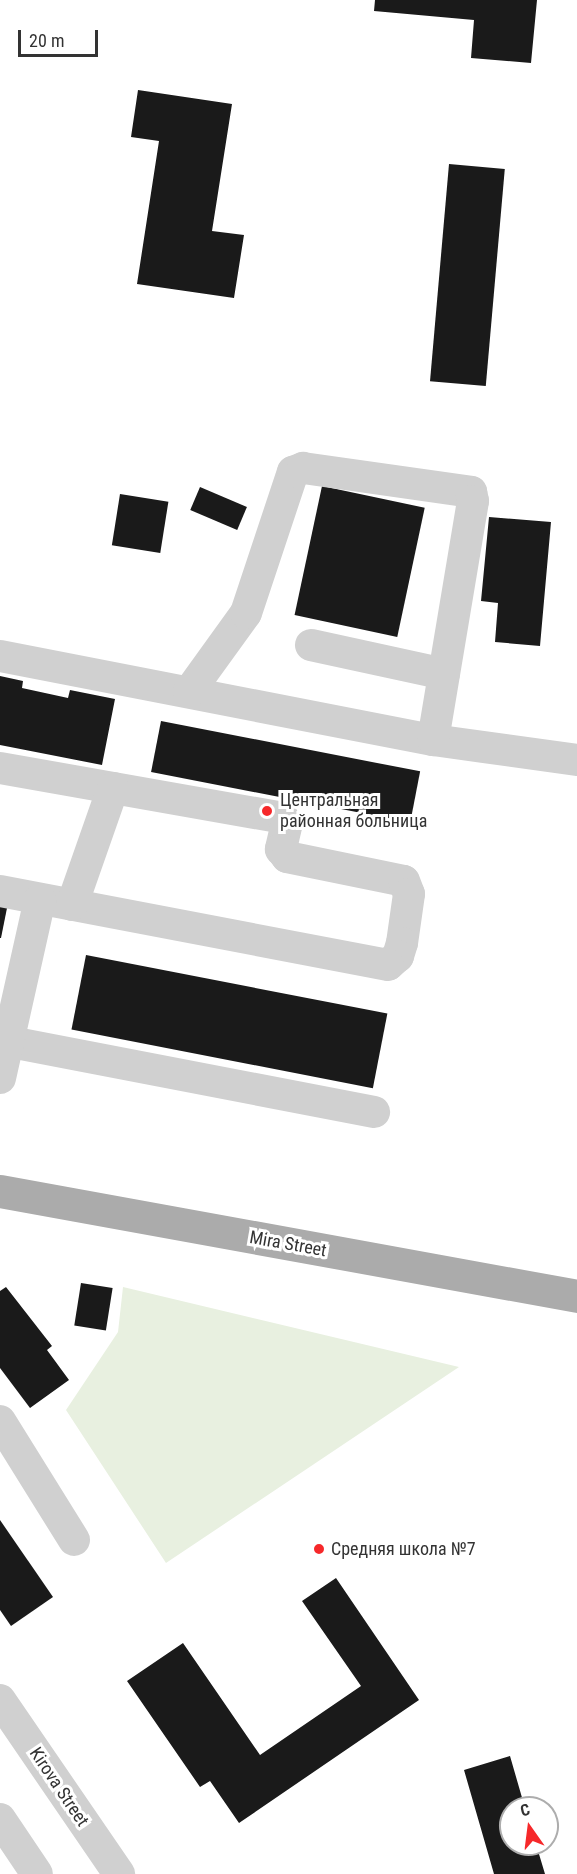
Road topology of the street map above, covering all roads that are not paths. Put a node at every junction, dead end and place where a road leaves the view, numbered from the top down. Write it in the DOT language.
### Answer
graph roads {
  1 [pos="311,645"];
  2 [pos="0,656"];
  3 [pos="444,674"];
  4 [pos="189,692"];
  5 [pos="433,740"];
  6 [pos="577,760"];
  7 [pos="0,768"];
  8 [pos="113,788"];
  9 [pos="0,891"];
  10 [pos="40,899"];
  11 [pos="72,905"];
  12 [pos="4,1040"];
  13 [pos="0,1078"];
  14 [pos="374,1112"];
  15 [pos="0,1191"];
  16 [pos="577,1296"];
  17 [pos="0,1421"];
  18 [pos="74,1540"];
  19 [pos="0,1700"];
  20 [pos="0,1819"];
  21 [pos="37,1874"];
  22 [pos="119,1874"];
  1 -- 3 [label="street"];
  2 -- 4 [label="street"];
  3 -- 4 [label="street"];
  3 -- 5 [label="street"];
  4 -- 5 [label="street"];
  5 -- 6 [label="street"];
  7 -- 8 [label="street"];
  8 -- 11 [label="street"];
  8 -- 11 [label="street"];
  9 -- 10 [label="street"];
  10 -- 11 [label="street"];
  10 -- 12 [label="street"];
  12 -- 13 [label="street"];
  12 -- 14 [label="street"];
  15 -- 16 [label="main road, Mira Street"];
  17 -- 18 [label="street"];
  19 -- 22 [label="street, Kirova Street"];
  20 -- 21 [label="street"];
}
